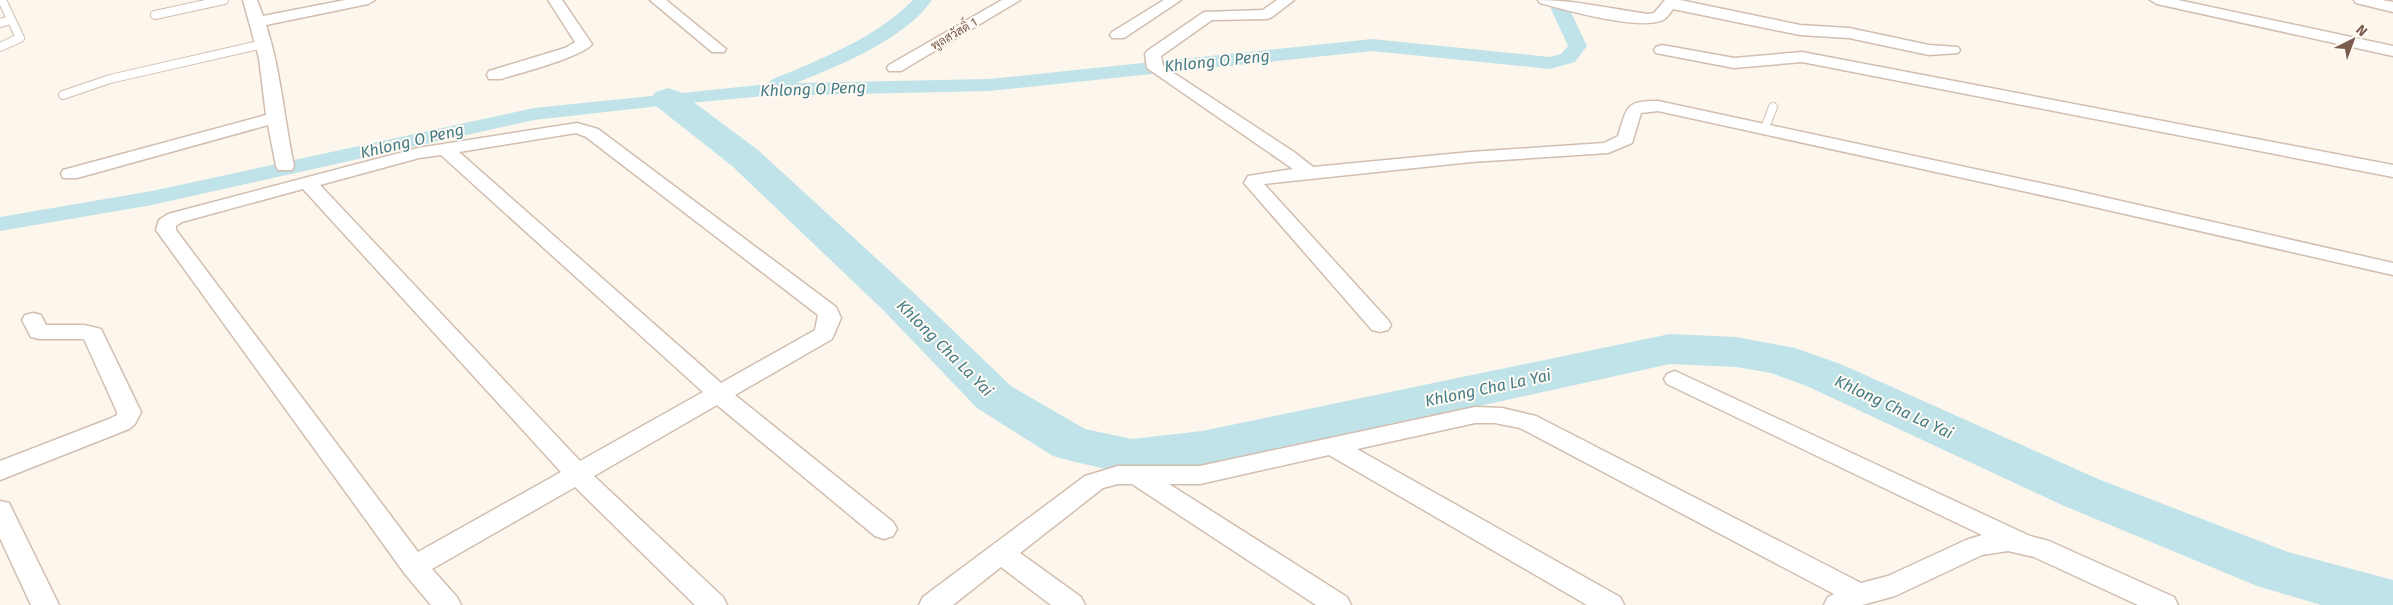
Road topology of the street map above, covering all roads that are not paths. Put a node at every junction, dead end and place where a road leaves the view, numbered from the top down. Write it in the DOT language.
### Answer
graph roads {
  1 [pos="224,0"];
  2 [pos="250,0"];
  3 [pos="368,0"];
  4 [pos="556,0"];
  5 [pos="657,0"];
  6 [pos="1013,0"];
  7 [pos="1174,0"];
  8 [pos="1287,0"];
  9 [pos="1545,0"];
  10 [pos="2361,0"];
  11 [pos="1,1"];
  12 [pos="2163,1"];
  13 [pos="1673,2"];
  14 [pos="2393,7"];
  15 [pos="155,14"];
  16 [pos="11,20"];
  17 [pos="258,22"];
  18 [pos="0,23"];
  19 [pos="1800,30"];
  20 [pos="1118,35"];
  21 [pos="263,44"];
  22 [pos="0,47"];
  23 [pos="718,49"];
  24 [pos="1662,50"];
  25 [pos="1952,50"];
  26 [pos="2393,51"];
  27 [pos="1802,58"];
  28 [pos="894,68"];
  29 [pos="495,74"];
  30 [pos="63,95"];
  31 [pos="1774,107"];
  32 [pos="275,118"];
  33 [pos="1765,128"];
  34 [pos="444,148"];
  35 [pos="285,166"];
  36 [pos="2393,170"];
  37 [pos="1309,173"];
  38 [pos="70,174"];
  39 [pos="307,182"];
  40 [pos="2393,269"];
  41 [pos="33,320"];
  42 [pos="1380,326"];
  43 [pos="1675,379"];
  44 [pos="719,394"];
  45 [pos="1332,446"];
  46 [pos="0,471"];
  47 [pos="577,474"];
  48 [pos="1135,474"];
  49 [pos="0,510"];
  50 [pos="884,529"];
  51 [pos="2020,542"];
  52 [pos="1001,553"];
  53 [pos="414,567"];
  54 [pos="1849,600"];
  55 [pos="44,605"];
  56 [pos="447,605"];
  57 [pos="713,605"];
  58 [pos="933,605"];
  59 [pos="1071,605"];
  60 [pos="1337,605"];
  61 [pos="1610,605"];
  62 [pos="2164,605"];
  1 -- 15 [label="lane"];
  2 -- 17 [label="street"];
  3 -- 17 [label="street"];
  4 -- 29 [label="street"];
  5 -- 23 [label="street"];
  6 -- 28 [label="street, พูลสวัสดิ์ 1"];
  7 -- 20 [label="street"];
  8 -- 37 [label="street"];
  9 -- 13 [label="street"];
  10 -- 14 [label="street"];
  11 -- 16 [label="lane"];
  12 -- 26 [label="street"];
  13 -- 19 [label="street"];
  16 -- 18 [label="lane"];
  16 -- 22 [label="lane"];
  17 -- 21 [label="street"];
  19 -- 25 [label="street"];
  19 -- 27 [label="street"];
  21 -- 30 [label="lane"];
  21 -- 32 [label="street"];
  24 -- 27 [label="street"];
  27 -- 36 [label="street"];
  31 -- 33 [label="lane"];
  32 -- 35 [label="street"];
  32 -- 38 [label="street"];
  33 -- 37 [label="street"];
  33 -- 40 [label="street"];
  34 -- 39 [label="street"];
  34 -- 44 [label="street"];
  34 -- 44 [label="street"];
  37 -- 42 [label="street"];
  39 -- 47 [label="street"];
  39 -- 53 [label="street"];
  41 -- 46 [label="street"];
  43 -- 51 [label="street"];
  44 -- 47 [label="street"];
  44 -- 50 [label="street"];
  45 -- 48 [label="street"];
  45 -- 54 [label="street"];
  45 -- 61 [label="street"];
  47 -- 53 [label="street"];
  47 -- 57 [label="street"];
  48 -- 52 [label="street"];
  48 -- 60 [label="street"];
  49 -- 55 [label="street"];
  51 -- 54 [label="street"];
  51 -- 62 [label="street"];
  52 -- 58 [label="street"];
  52 -- 59 [label="street"];
  53 -- 56 [label="street"];
}
